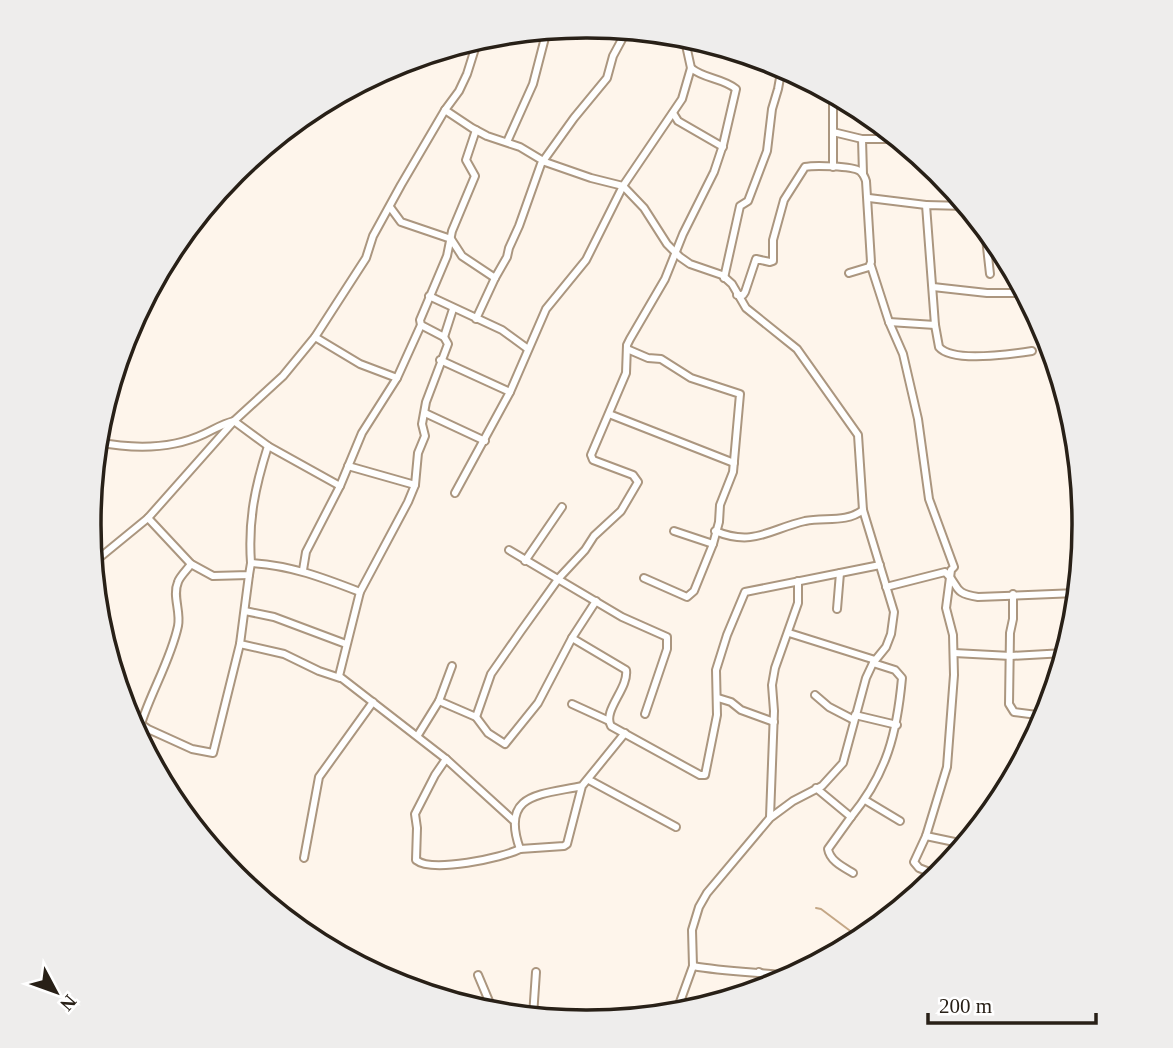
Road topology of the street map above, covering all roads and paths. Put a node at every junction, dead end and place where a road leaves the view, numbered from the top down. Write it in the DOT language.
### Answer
graph roads {
  1 [pos="621,40"];
  2 [pos="544,41"];
  3 [pos="687,49"];
  4 [pos="474,52"];
  5 [pos="691,68"];
  6 [pos="780,79"];
  7 [pos="833,106"];
  8 [pos="445,110"];
  9 [pos="673,113"];
  10 [pos="476,130"];
  11 [pos="833,132"];
  12 [pos="862,139"];
  13 [pos="882,139"];
  14 [pos="507,142"];
  15 [pos="723,147"];
  16 [pos="543,160"];
  17 [pos="833,167"];
  18 [pos="863,174"];
  19 [pos="622,186"];
  20 [pos="869,198"];
  21 [pos="926,205"];
  22 [pos="953,206"];
  23 [pos="390,207"];
  24 [pos="451,239"];
  25 [pos="987,250"];
  26 [pos="676,254"];
  27 [pos="871,266"];
  28 [pos="849,273"];
  29 [pos="990,274"];
  30 [pos="495,278"];
  31 [pos="724,278"];
  32 [pos="933,287"];
  33 [pos="1013,293"];
  34 [pos="737,295"];
  35 [pos="429,296"];
  36 [pos="453,309"];
  37 [pos="476,319"];
  38 [pos="889,322"];
  39 [pos="421,325"];
  40 [pos="935,325"];
  41 [pos="315,337"];
  42 [pos="444,337"];
  43 [pos="528,349"];
  44 [pos="627,349"];
  45 [pos="1032,351"];
  46 [pos="440,360"];
  47 [pos="397,378"];
  48 [pos="510,392"];
  49 [pos="425,413"];
  50 [pos="609,414"];
  51 [pos="234,421"];
  52 [pos="485,441"];
  53 [pos="108,444"];
  54 [pos="268,446"];
  55 [pos="734,463"];
  56 [pos="348,466"];
  57 [pos="415,485"];
  58 [pos="340,486"];
  59 [pos="455,493"];
  60 [pos="562,507"];
  61 [pos="863,510"];
  62 [pos="148,518"];
  63 [pos="674,531"];
  64 [pos="715,531"];
  65 [pos="713,544"];
  66 [pos="509,550"];
  67 [pos="102,556"];
  68 [pos="525,561"];
  69 [pos="251,563"];
  70 [pos="191,564"];
  71 [pos="880,565"];
  72 [pos="303,570"];
  73 [pos="949,571"];
  74 [pos="840,573"];
  75 [pos="249,575"];
  76 [pos="559,578"];
  77 [pos="644,578"];
  78 [pos="951,579"];
  79 [pos="798,582"];
  80 [pos="886,587"];
  81 [pos="360,592"];
  82 [pos="1067,593"];
  83 [pos="1013,594"];
  84 [pos="596,601"];
  85 [pos="837,609"];
  86 [pos="245,611"];
  87 [pos="789,633"];
  88 [pos="572,638"];
  89 [pos="240,644"];
  90 [pos="346,644"];
  91 [pos="954,653"];
  92 [pos="1054,654"];
  93 [pos="1010,656"];
  94 [pos="874,662"];
  95 [pos="452,666"];
  96 [pos="340,678"];
  97 [pos="815,695"];
  98 [pos="718,698"];
  99 [pos="439,701"];
  100 [pos="373,702"];
  101 [pos="572,704"];
  102 [pos="645,714"];
  103 [pos="1033,714"];
  104 [pos="476,717"];
  105 [pos="855,718"];
  106 [pos="143,720"];
  107 [pos="607,720"];
  108 [pos="774,722"];
  109 [pos="897,725"];
  110 [pos="146,727"];
  111 [pos="625,733"];
  112 [pos="418,735"];
  113 [pos="446,760"];
  114 [pos="589,780"];
  115 [pos="582,786"];
  116 [pos="816,788"];
  117 [pos="865,800"];
  118 [pos="851,817"];
  119 [pos="770,818"];
  120 [pos="513,820"];
  121 [pos="900,821"];
  122 [pos="676,827"];
  123 [pos="926,836"];
  124 [pos="953,842"];
  125 [pos="520,849"];
  126 [pos="304,858"];
  127 [pos="926,871"];
  128 [pos="853,873"];
  129 [pos="693,966"];
  130 [pos="536,972"];
  131 [pos="758,972"];
  132 [pos="771,974"];
  133 [pos="478,975"];
  134 [pos="765,976"];
  135 [pos="488,999"];
  136 [pos="681,1000"];
  137 [pos="534,1006"];
  1 -- 16 [label="street"];
  2 -- 14 [label="street"];
  3 -- 5 [label="street"];
  4 -- 8 [label="street"];
  5 -- 9 [label="street"];
  5 -- 15 [label="street"];
  6 -- 31 [label="street"];
  7 -- 11 [label="street"];
  8 -- 10 [label="street"];
  8 -- 23 [label="street"];
  9 -- 15 [label="street"];
  9 -- 19 [label="street"];
  10 -- 14 [label="street"];
  10 -- 24 [label="street"];
  11 -- 12 [label="street"];
  11 -- 17 [label="street"];
  12 -- 13 [label="street"];
  12 -- 18 [label="street"];
  14 -- 16 [label="street"];
  15 -- 26 [label="street"];
  16 -- 19 [label="street"];
  16 -- 30 [label="street"];
  17 -- 18 [label="street"];
  17 -- 34 [label="street"];
  18 -- 20 [label="street"];
  19 -- 26 [label="street"];
  19 -- 43 [label="street"];
  20 -- 21 [label="street"];
  20 -- 27 [label="street"];
  21 -- 22 [label="street"];
  21 -- 32 [label="street"];
  23 -- 24 [label="street"];
  23 -- 41 [label="street"];
  24 -- 30 [label="street"];
  24 -- 35 [label="street"];
  25 -- 29 [label="street"];
  26 -- 31 [label="street"];
  26 -- 44 [label="street"];
  27 -- 28 [label="street"];
  27 -- 38 [label="street"];
  30 -- 37 [label="street"];
  31 -- 34 [label="street"];
  32 -- 33 [label="street"];
  32 -- 40 [label="street"];
  34 -- 61 [label="street"];
  35 -- 36 [label="street"];
  35 -- 39 [label="street"];
  36 -- 37 [label="street"];
  36 -- 42 [label="street"];
  37 -- 43 [label="street"];
  38 -- 40 [label="street"];
  38 -- 73 [label="street"];
  39 -- 42 [label="street"];
  39 -- 47 [label="street"];
  40 -- 45 [label="street"];
  41 -- 47 [label="street"];
  41 -- 51 [label="street"];
  42 -- 46 [label="street"];
  43 -- 48 [label="street"];
  44 -- 50 [label="street"];
  44 -- 55 [label="street"];
  46 -- 48 [label="street"];
  46 -- 49 [label="street"];
  47 -- 56 [label="street"];
  48 -- 52 [label="street"];
  49 -- 52 [label="street"];
  49 -- 57 [label="street"];
  50 -- 55 [label="street"];
  50 -- 76 [label="street"];
  51 -- 53 [label="street"];
  51 -- 54 [label="street"];
  51 -- 62 [label="street"];
  52 -- 59 [label="street"];
  54 -- 58 [label="street"];
  54 -- 69 [label="street"];
  55 -- 64 [label="street"];
  56 -- 57 [label="street"];
  56 -- 58 [label="street"];
  57 -- 81 [label="street"];
  58 -- 72 [label="street"];
  60 -- 68 [label="street"];
  61 -- 64 [label="street"];
  61 -- 71 [label="street"];
  62 -- 67 [label="street"];
  62 -- 70 [label="street"];
  63 -- 65 [label="street"];
  64 -- 65 [label="street"];
  65 -- 77 [label="street"];
  66 -- 68 [label="street"];
  68 -- 76 [label="street"];
  69 -- 72 [label="street"];
  69 -- 75 [label="street"];
  70 -- 75 [label="street"];
  70 -- 106 [label="street"];
  71 -- 74 [label="street"];
  71 -- 80 [label="street"];
  72 -- 81 [label="street"];
  73 -- 78 [label="street"];
  73 -- 80 [label="street"];
  74 -- 79 [label="street"];
  74 -- 85 [label="street"];
  75 -- 86 [label="street"];
  76 -- 84 [label="street"];
  76 -- 104 [label="street"];
  78 -- 83 [label="street"];
  78 -- 91 [label="street"];
  79 -- 87 [label="street"];
  79 -- 98 [label="street"];
  80 -- 94 [label="street"];
  81 -- 90 [label="street"];
  82 -- 83 [label="street"];
  83 -- 93 [label="street"];
  84 -- 88 [label="street"];
  84 -- 102 [label="street"];
  86 -- 89 [label="street"];
  86 -- 90 [label="street"];
  87 -- 94 [label="street"];
  87 -- 108 [label="street"];
  88 -- 104 [label="street"];
  88 -- 107 [label="street"];
  89 -- 96 [label="street"];
  89 -- 110 [label="street"];
  90 -- 96 [label="street"];
  91 -- 93 [label="street"];
  91 -- 123 [label="street"];
  92 -- 93 [label="street"];
  93 -- 103 [label="street"];
  94 -- 105 [label="street"];
  94 -- 109 [label="street"];
  95 -- 99 [label="street"];
  96 -- 100 [label="street"];
  97 -- 105 [label="street"];
  98 -- 108 [label="street"];
  98 -- 111 [label="street"];
  99 -- 104 [label="street"];
  99 -- 112 [label="street"];
  100 -- 112 [label="street"];
  100 -- 126 [label="street"];
  101 -- 107 [label="street"];
  105 -- 109 [label="street"];
  105 -- 116 [label="street"];
  107 -- 111 [label="street"];
  108 -- 119 [label="street"];
  109 -- 117 [label="street"];
  111 -- 114 [label="street"];
  112 -- 113 [label="street"];
  113 -- 120 [label="street"];
  113 -- 125 [label="street"];
  114 -- 115 [label="street"];
  114 -- 122 [label="street"];
  115 -- 120 [label="street"];
  115 -- 125 [label="street"];
  116 -- 118 [label="street"];
  116 -- 119 [label="street"];
  117 -- 118 [label="street"];
  117 -- 121 [label="street"];
  118 -- 128 [label="street"];
  119 -- 129 [label="street"];
  120 -- 125 [label="street"];
  123 -- 124 [label="street"];
  123 -- 127 [label="street"];
  129 -- 131 [label="street"];
  129 -- 136 [label="street"];
  130 -- 137 [label="street"];
  131 -- 132 [label="street"];
  131 -- 134 [label="street"];
  133 -- 135 [label="street"];
}
